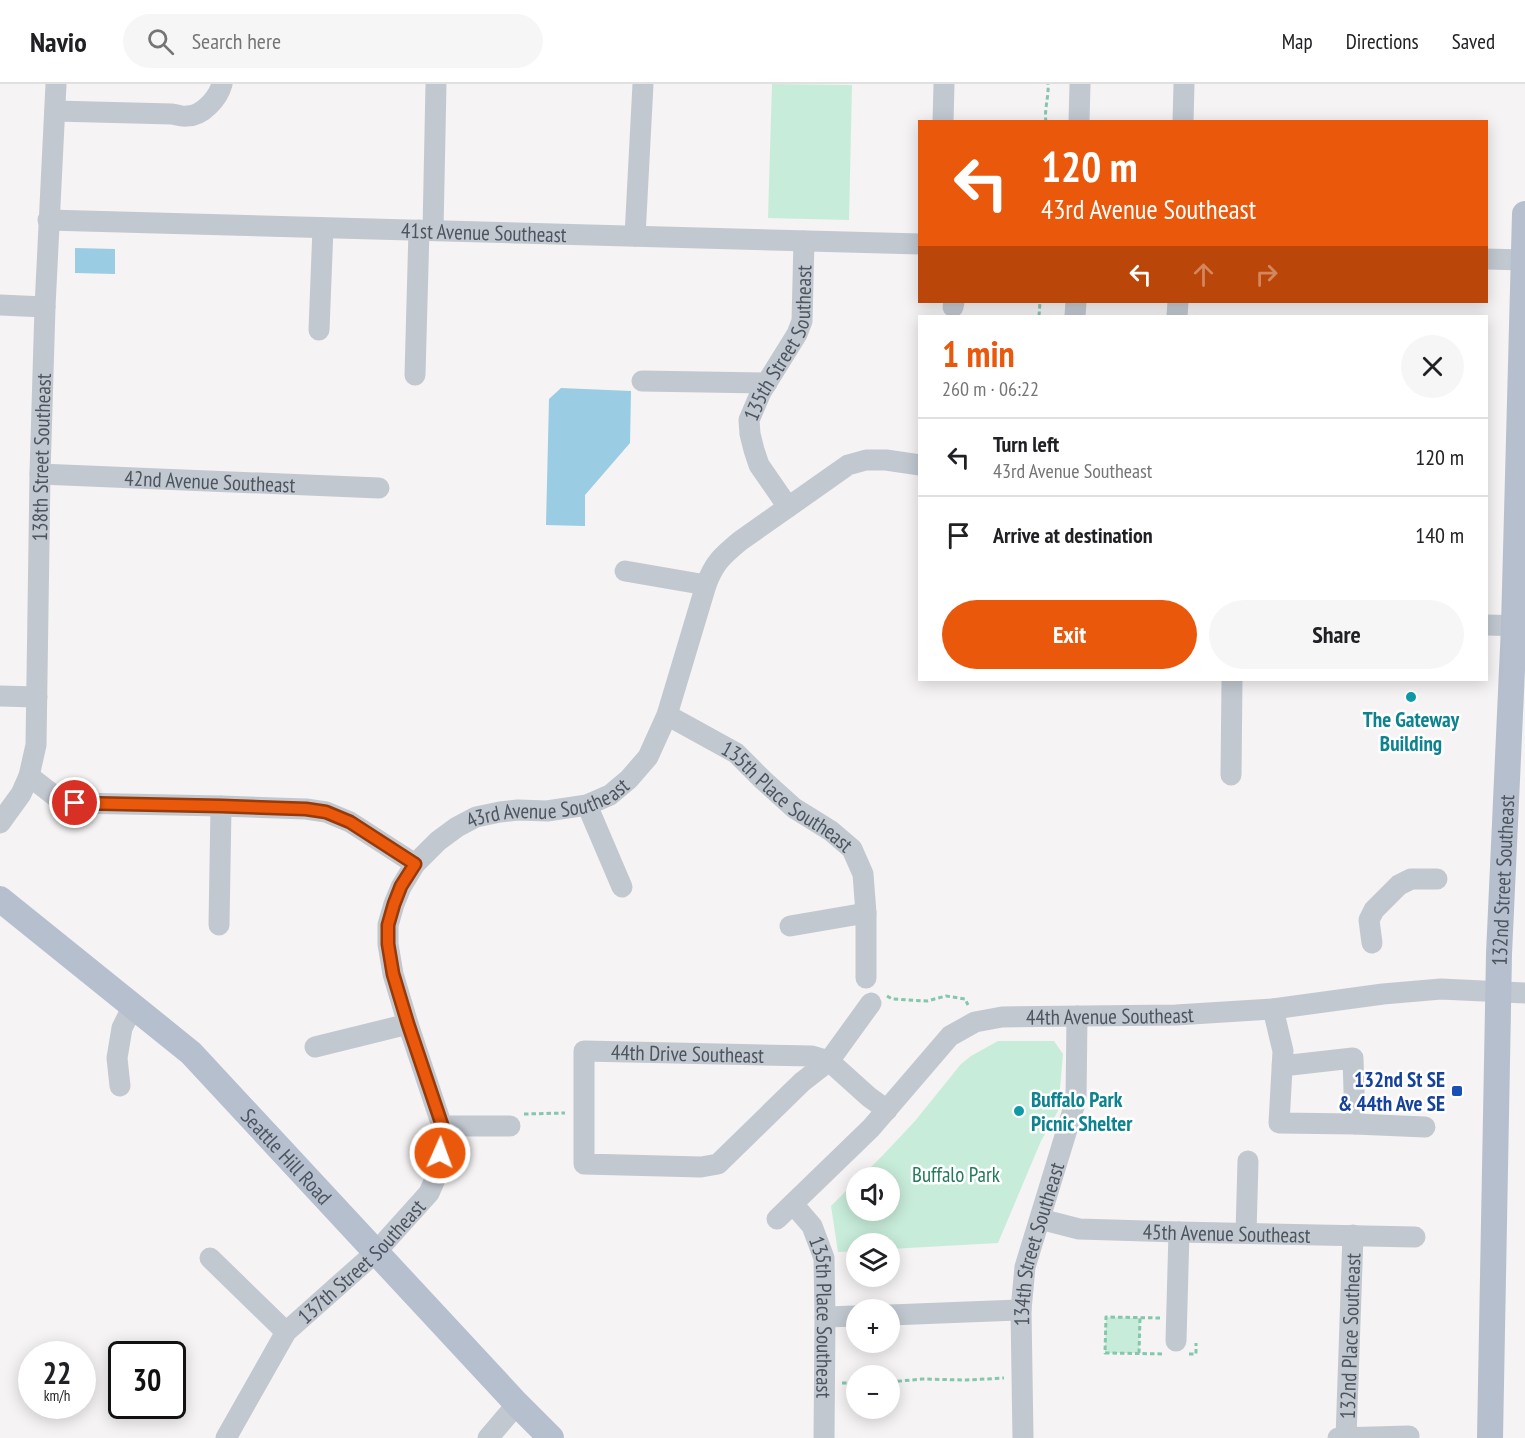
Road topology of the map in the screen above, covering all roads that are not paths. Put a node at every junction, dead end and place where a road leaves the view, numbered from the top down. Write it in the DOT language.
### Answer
graph roads {
  1 [pos="56,84"];
  2 [pos="222,84"];
  3 [pos="436,84"];
  4 [pos="643,84"];
  5 [pos="944,84"];
  6 [pos="1080,84"];
  7 [pos="1184,84"];
  8 [pos="56,111"];
  9 [pos="943,120"];
  10 [pos="1079,120"];
  11 [pos="1183,120"];
  12 [pos="1525,214"];
  13 [pos="48,220"];
  14 [pos="323,228"];
  15 [pos="426,230"];
  16 [pos="635,236"];
  17 [pos="804,241"];
  18 [pos="918,244"];
  19 [pos="1488,259"];
  20 [pos="1524,260"];
  21 [pos="0,305"];
  22 [pos="45,307"];
  23 [pos="319,330"];
  24 [pos="1523,345"];
  25 [pos="415,375"];
  26 [pos="642,381"];
  27 [pos="767,383"];
  28 [pos="1522,461"];
  29 [pos="918,465"];
  30 [pos="40,474"];
  31 [pos="379,488"];
  32 [pos="788,507"];
  33 [pos="625,571"];
  34 [pos="705,585"];
  35 [pos="1488,625"];
  36 [pos="1520,626"];
  37 [pos="1232,681"];
  38 [pos="0,696"];
  39 [pos="37,697"];
  40 [pos="667,716"];
  41 [pos="1231,775"];
  42 [pos="29,776"];
  43 [pos="587,805"];
  44 [pos="221,806"];
  45 [pos="0,823"];
  46 [pos="415,864"];
  47 [pos="1437,879"];
  48 [pos="622,887"];
  49 [pos="0,899"];
  50 [pos="866,913"];
  51 [pos="219,925"];
  52 [pos="790,926"];
  53 [pos="1372,943"];
  54 [pos="866,978"];
  55 [pos="1498,993"];
  56 [pos="1525,993"];
  57 [pos="878,999"];
  58 [pos="133,1006"];
  59 [pos="1273,1009"];
  60 [pos="1077,1016"];
  61 [pos="408,1024"];
  62 [pos="315,1047"];
  63 [pos="829,1061"];
  64 [pos="1282,1066"];
  65 [pos="120,1086"];
  66 [pos="887,1110"];
  67 [pos="517,1123"];
  68 [pos="1355,1124"];
  69 [pos="442,1125"];
  70 [pos="1425,1126"];
  71 [pos="1248,1161"];
  72 [pos="793,1204"];
  73 [pos="777,1219"];
  74 [pos="1040,1219"];
  75 [pos="1179,1232"];
  76 [pos="1246,1233"];
  77 [pos="1353,1235"];
  78 [pos="1415,1237"];
  79 [pos="376,1252"];
  80 [pos="210,1258"];
  81 [pos="1021,1310"];
  82 [pos="900,1315"];
  83 [pos="846,1316"];
  84 [pos="825,1317"];
  85 [pos="286,1332"];
  86 [pos="1171,1347"];
  87 [pos="517,1404"];
  88 [pos="1409,1436"];
  89 [pos="226,1438"];
  90 [pos="488,1438"];
  91 [pos="551,1438"];
  92 [pos="824,1438"];
  93 [pos="1023,1438"];
  94 [pos="1338,1438"];
  95 [pos="1346,1438"];
  96 [pos="1490,1438"];
  1 -- 8 [label="street, 138th Street Southeast"];
  2 -- 8 [label="street"];
  3 -- 15 [label="street"];
  4 -- 16 [label="street"];
  5 -- 9 [label="street"];
  6 -- 10 [label="street"];
  7 -- 11 [label="street"];
  8 -- 13 [label="street, 138th Street Southeast"];
  12 -- 20 [label="main road, 132nd Street Southeast"];
  13 -- 14 [label="street, 41st Avenue Southeast"];
  13 -- 22 [label="street, 138th Street Southeast"];
  14 -- 15 [label="street, 41st Avenue Southeast"];
  14 -- 23 [label="street"];
  15 -- 16 [label="street, 41st Avenue Southeast"];
  15 -- 25 [label="street"];
  16 -- 17 [label="street, 41st Avenue Southeast"];
  17 -- 18 [label="street, 41st Avenue Southeast"];
  17 -- 27 [label="street, 135th Street Southeast"];
  19 -- 20 [label="street"];
  20 -- 24 [label="main road, 132nd Street Southeast"];
  21 -- 22 [label="street"];
  22 -- 30 [label="street, 138th Street Southeast"];
  24 -- 28 [label="main road, 132nd Street Southeast"];
  26 -- 27 [label="street"];
  27 -- 32 [label="street, 135th Street Southeast"];
  28 -- 36 [label="main road, 132nd Street Southeast"];
  29 -- 32 [label="street, 43rd Avenue Southeast"];
  30 -- 31 [label="street, 42nd Avenue Southeast"];
  30 -- 39 [label="street, 138th Street Southeast"];
  32 -- 34 [label="street, 43rd Avenue Southeast"];
  33 -- 34 [label="street"];
  34 -- 40 [label="street, 43rd Avenue Southeast"];
  35 -- 36 [label="street"];
  36 -- 55 [label="main road, 132nd Street Southeast"];
  37 -- 41 [label="street"];
  38 -- 39 [label="street"];
  39 -- 42 [label="street, 138th Street Southeast"];
  40 -- 43 [label="street, 43rd Avenue Southeast"];
  40 -- 50 [label="street, 135th Place Southeast"];
  42 -- 44 [label="street"];
  42 -- 45 [label="street, 138th Street Southeast"];
  43 -- 46 [label="street, 43rd Avenue Southeast"];
  43 -- 48 [label="street"];
  44 -- 46 [label="street"];
  44 -- 51 [label="street"];
  46 -- 61 [label="street, 137th Street Southeast"];
  47 -- 53 [label="street"];
  49 -- 58 [label="main road, Seattle Hill Road"];
  50 -- 52 [label="street"];
  50 -- 54 [label="street, 135th Place Southeast"];
  55 -- 56 [label="street, 44th Avenue Southeast"];
  55 -- 59 [label="street, 44th Avenue Southeast"];
  55 -- 96 [label="main road, 132nd Street Southeast"];
  57 -- 63 [label="street"];
  58 -- 65 [label="street"];
  58 -- 79 [label="main road, Seattle Hill Road"];
  59 -- 60 [label="street, 44th Avenue Southeast"];
  59 -- 64 [label="street"];
  60 -- 66 [label="street, 44th Avenue Southeast"];
  60 -- 74 [label="street, 134th Street Southeast"];
  61 -- 62 [label="street"];
  61 -- 69 [label="street, 137th Street Southeast"];
  63 -- 63 [label="street, 44th Drive Southeast"];
  63 -- 66 [label="street"];
  64 -- 68 [label="street"];
  64 -- 68 [label="street"];
  66 -- 72 [label="street, 44th Avenue Southeast"];
  67 -- 69 [label="street"];
  68 -- 70 [label="street"];
  69 -- 79 [label="street, 137th Street Southeast"];
  71 -- 76 [label="street"];
  72 -- 73 [label="street, 44th Avenue Southeast"];
  72 -- 84 [label="street, 135th Place Southeast"];
  74 -- 75 [label="street, 45th Avenue Southeast"];
  74 -- 81 [label="street, 134th Street Southeast"];
  75 -- 76 [label="street, 45th Avenue Southeast"];
  75 -- 86 [label="street"];
  76 -- 77 [label="street, 45th Avenue Southeast"];
  77 -- 78 [label="street, 45th Avenue Southeast"];
  77 -- 95 [label="street, 132nd Place Southeast"];
  79 -- 85 [label="street, 137th Street Southeast"];
  79 -- 87 [label="main road, Seattle Hill Road"];
  80 -- 85 [label="street"];
  81 -- 82 [label="street"];
  81 -- 93 [label="street, 134th Street Southeast"];
  83 -- 84 [label="street"];
  84 -- 92 [label="street, 135th Place Southeast"];
  85 -- 89 [label="street, 137th Street Southeast"];
  87 -- 90 [label="street"];
  87 -- 91 [label="main road, Seattle Hill Road"];
  88 -- 95 [label="street"];
  94 -- 95 [label="street"];
}
